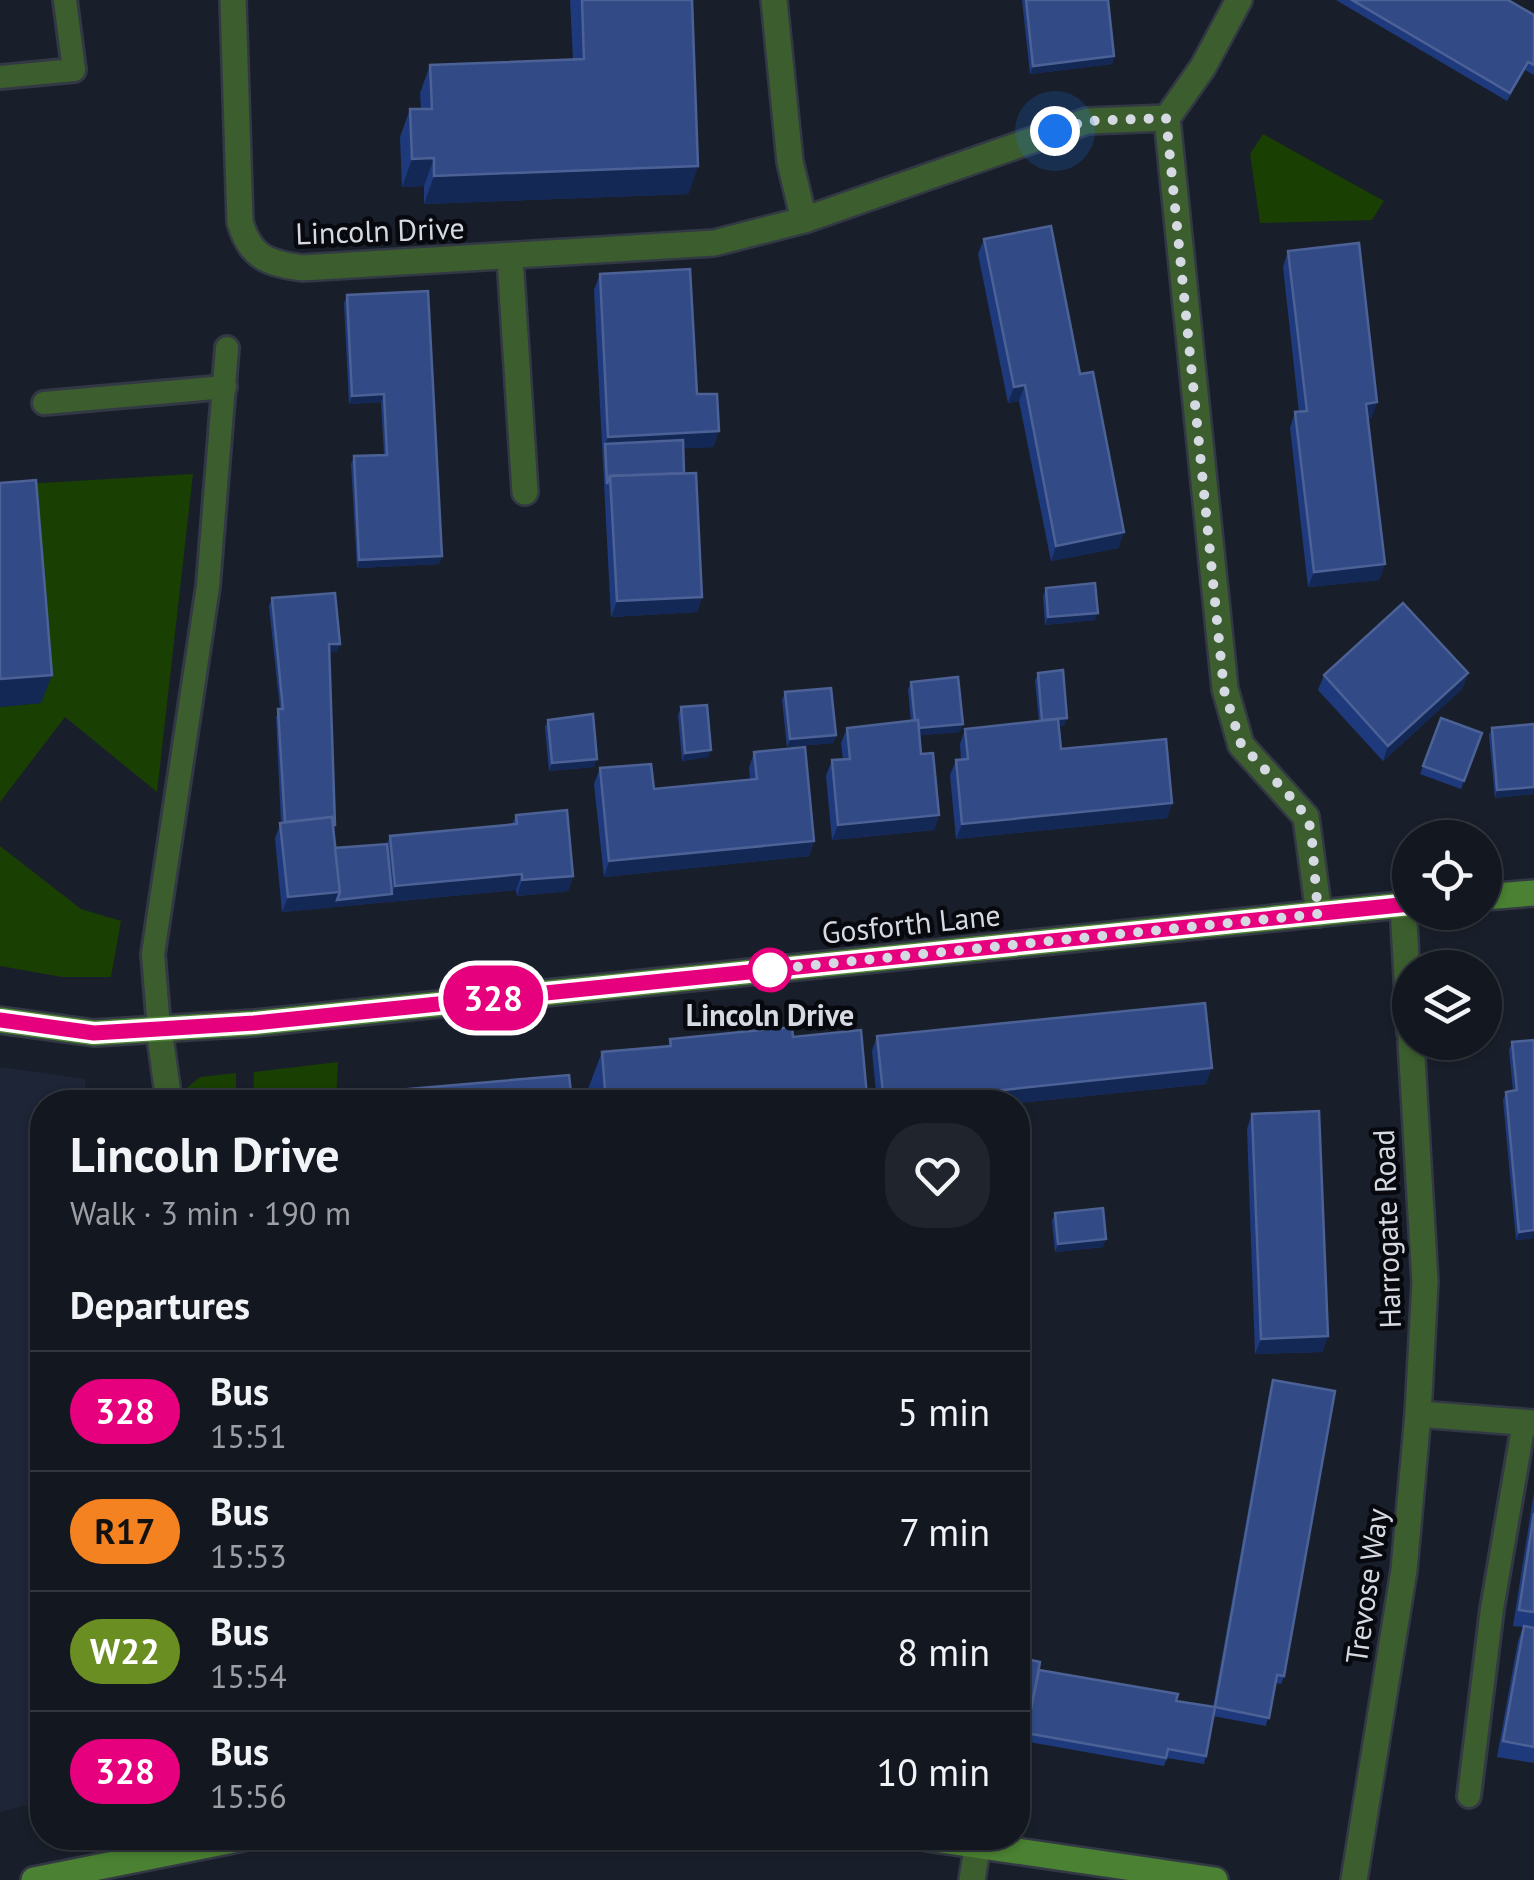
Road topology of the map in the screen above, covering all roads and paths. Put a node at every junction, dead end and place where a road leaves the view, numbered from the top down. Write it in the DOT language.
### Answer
graph roads {
  1 [pos="66,0"];
  2 [pos="233,0"];
  3 [pos="774,0"];
  4 [pos="1239,0"];
  5 [pos="0,77"];
  6 [pos="1166,118"];
  7 [pos="804,220"];
  8 [pos="510,258"];
  9 [pos="227,348"];
  10 [pos="225,387"];
  11 [pos="44,403"];
  12 [pos="526,492"];
  13 [pos="1534,893"];
  14 [pos="1502,896"];
  15 [pos="1392,906"];
  16 [pos="1318,914"];
  17 [pos="0,1020"];
  18 [pos="159,1029"];
  19 [pos="1411,1060"];
  20 [pos="167,1090"];
  21 [pos="1418,1414"];
  22 [pos="1529,1422"];
  23 [pos="1469,1796"];
  24 [pos="183,1850"];
  25 [pos="977,1850"];
  26 [pos="1028,1850"];
  27 [pos="34,1880"];
  28 [pos="972,1880"];
  29 [pos="1215,1880"];
  30 [pos="1354,1880"];
  1 -- 5 [label="lane"];
  2 -- 8 [label="street, Lincoln Drive"];
  3 -- 7 [label="street"];
  4 -- 6 [label="street"];
  6 -- 7 [label="street, Lincoln Drive"];
  6 -- 16 [label="street"];
  7 -- 8 [label="street, Lincoln Drive"];
  8 -- 12 [label="street"];
  9 -- 10 [label="lane"];
  10 -- 11 [label="lane"];
  10 -- 18 [label="lane"];
  13 -- 14 [label="street"];
  15 -- 16 [label="street, Gosforth Lane"];
  16 -- 18 [label="street, Gosforth Lane"];
  17 -- 18 [label="street, Gosforth Lane"];
  18 -- 20 [label="street"];
  19 -- 21 [label="street, Harrogate Road"];
  21 -- 22 [label="street"];
  21 -- 30 [label="street, Trevose Way"];
  22 -- 23 [label="lane"];
  24 -- 27 [label="street"];
  25 -- 28 [label="street"];
  26 -- 29 [label="street"];
}
